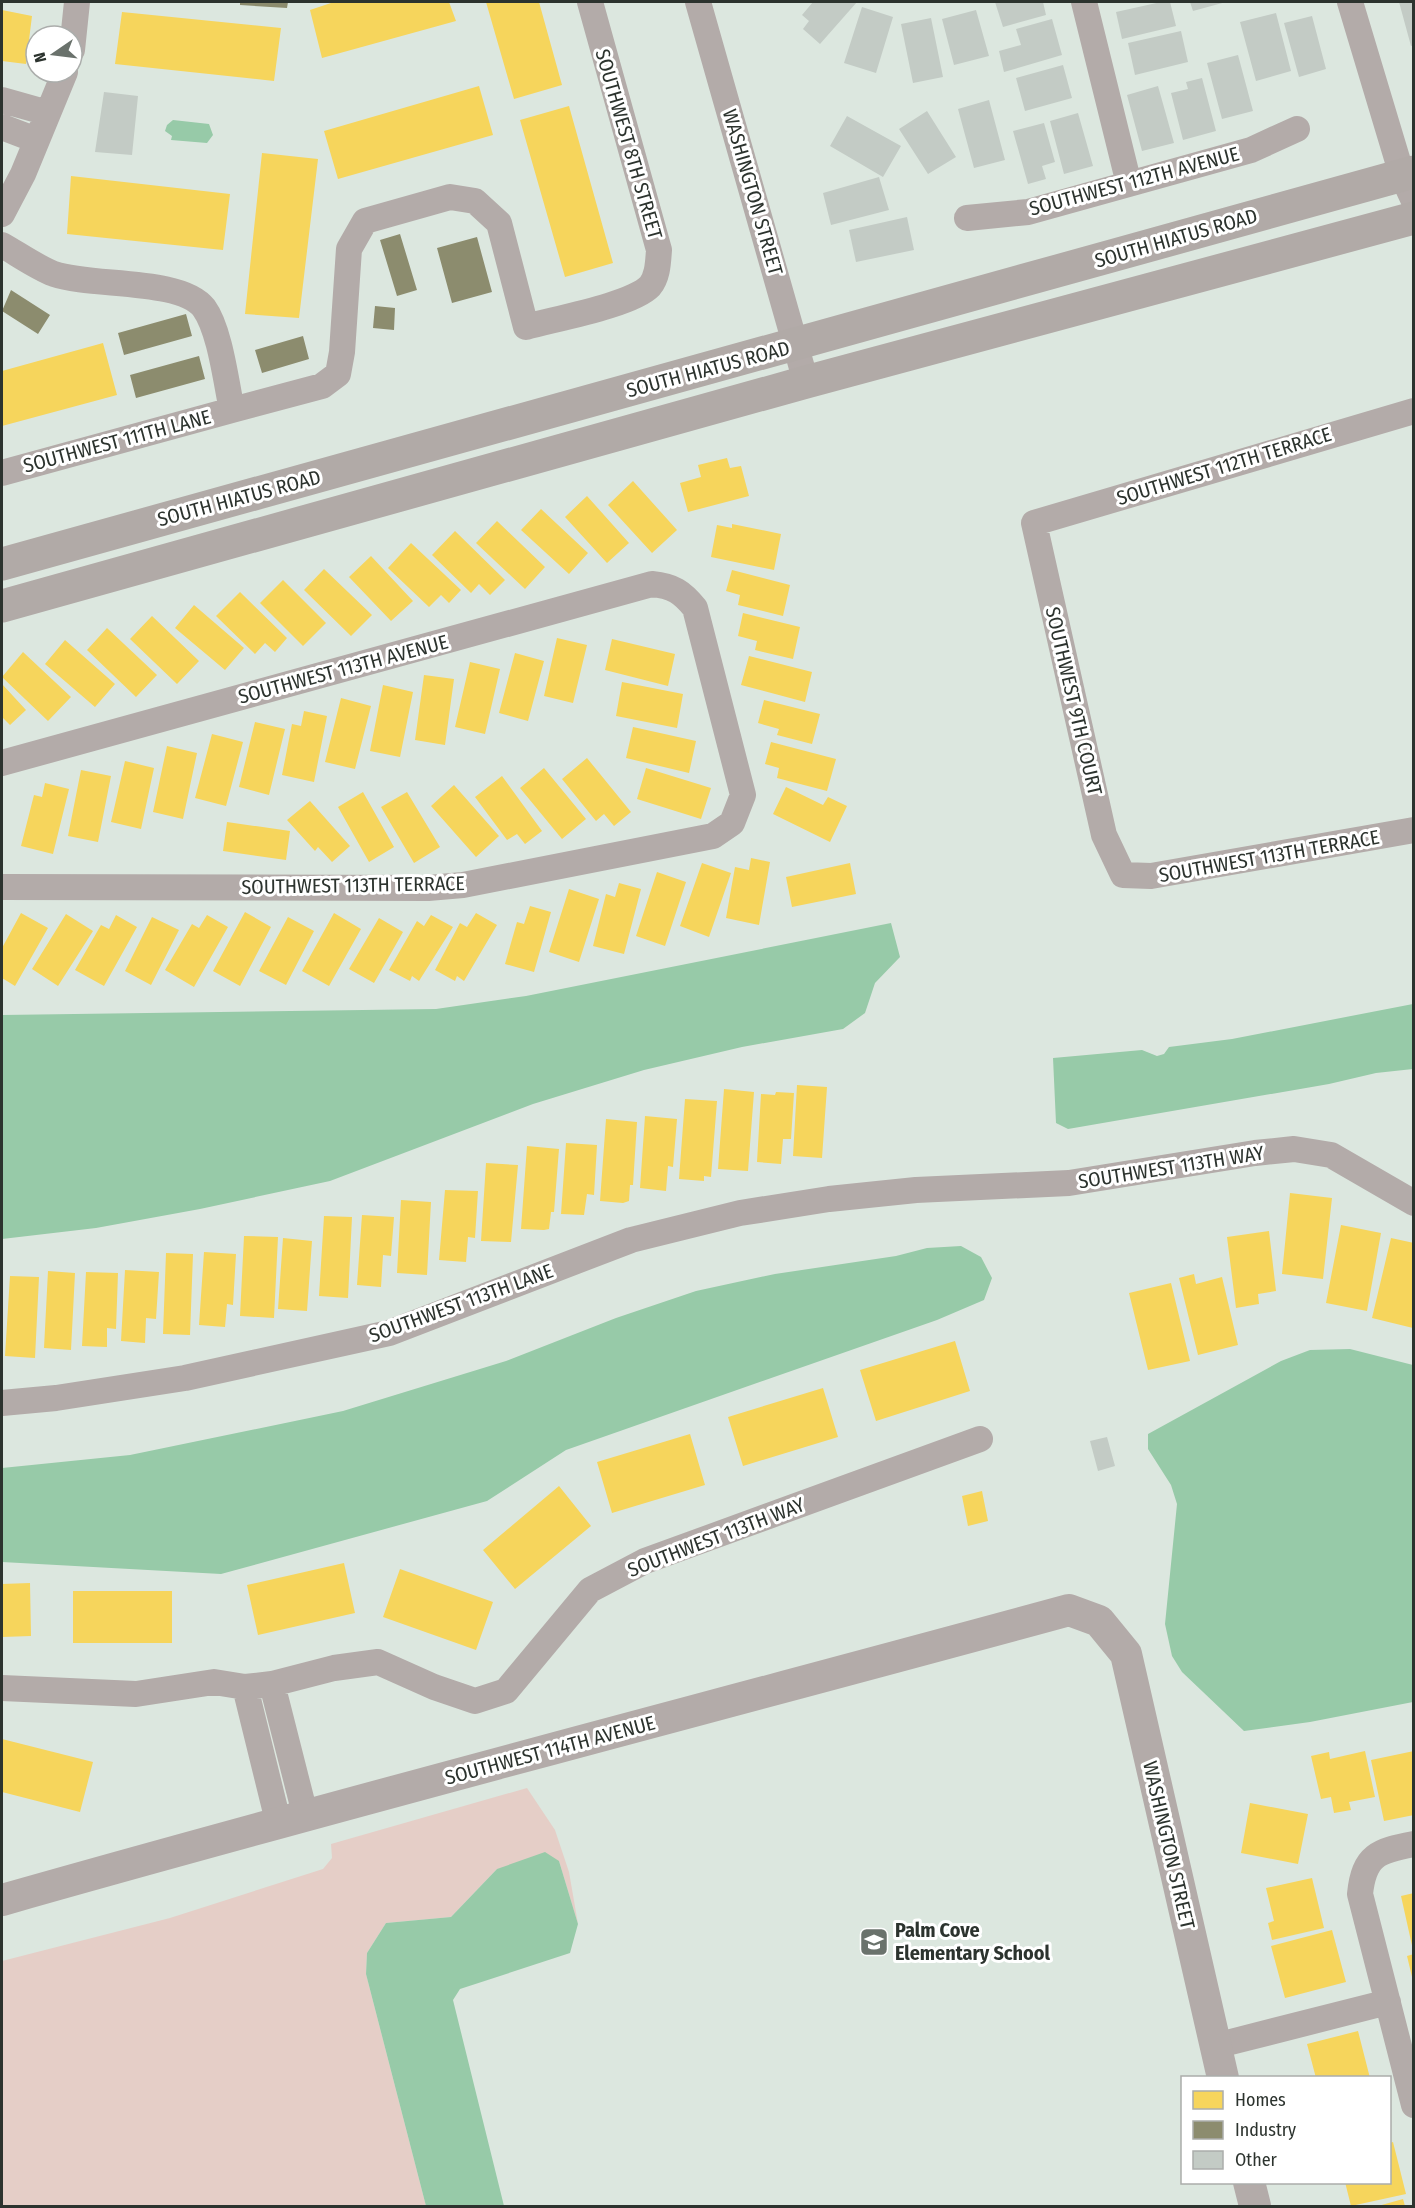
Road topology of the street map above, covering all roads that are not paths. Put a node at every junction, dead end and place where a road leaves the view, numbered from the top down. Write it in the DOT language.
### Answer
graph roads {
  1 [pos="77,2"];
  2 [pos="590,2"];
  3 [pos="698,2"];
  4 [pos="1084,2"];
  5 [pos="1350,2"];
  6 [pos="75,24"];
  7 [pos="59,84"];
  8 [pos="2,100"];
  9 [pos="48,113"];
  10 [pos="2,127"];
  11 [pos="1297,129"];
  12 [pos="36,140"];
  13 [pos="1410,183"];
  14 [pos="1129,184"];
  15 [pos="2,214"];
  16 [pos="967,218"];
  17 [pos="1413,218"];
  18 [pos="2,245"];
  19 [pos="650,285"];
  20 [pos="797,344"];
  21 [pos="806,382"];
  22 [pos="232,410"];
  23 [pos="1413,411"];
  24 [pos="2,473"];
  25 [pos="1034,523"];
  26 [pos="2,564"];
  27 [pos="2,606"];
  28 [pos="2,763"];
  29 [pos="732,823"];
  30 [pos="1413,830"];
  31 [pos="1123,875"];
  32 [pos="2,887"];
  33 [pos="916,1191"];
  34 [pos="1413,1203"];
  35 [pos="2,1403"];
  36 [pos="980,1439"];
  37 [pos="1099,1621"];
  38 [pos="272,1684"];
  39 [pos="245,1687"];
  40 [pos="2,1688"];
  41 [pos="291,1817"];
  42 [pos="1413,1844"];
  43 [pos="2,1900"];
  44 [pos="1388,2002"];
  45 [pos="1215,2046"];
  46 [pos="1222,2076"];
  47 [pos="1413,2105"];
  48 [pos="1250,2184"];
  49 [pos="1255,2206"];
  1 -- 6 [label="street"];
  2 -- 19 [label="street, SOUTHWEST 8TH STREET"];
  3 -- 20 [label="street, WASHINGTON STREET"];
  4 -- 14 [label="street"];
  5 -- 13 [label="street"];
  7 -- 9 [label="street"];
  8 -- 9 [label="street"];
  9 -- 12 [label="street"];
  10 -- 12 [label="street"];
  11 -- 14 [label="street, SOUTHWEST 112TH AVENUE"];
  12 -- 15 [label="street"];
  13 -- 20 [label="main road, SOUTH HIATUS ROAD"];
  14 -- 16 [label="street, SOUTHWEST 112TH AVENUE"];
  17 -- 21 [label="main road, SOUTH HIATUS ROAD"];
  18 -- 22 [label="street"];
  19 -- 22 [label="street, SOUTHWEST 111TH LANE"];
  20 -- 21 [label="street, WASHINGTON STREET"];
  20 -- 26 [label="main road, SOUTH HIATUS ROAD"];
  21 -- 27 [label="main road, SOUTH HIATUS ROAD"];
  22 -- 24 [label="street, SOUTHWEST 111TH LANE"];
  23 -- 25 [label="street, SOUTHWEST 112TH TERRACE"];
  25 -- 31 [label="street, SOUTHWEST 9TH COURT"];
  28 -- 29 [label="street, SOUTHWEST 113TH AVENUE"];
  29 -- 32 [label="street, SOUTHWEST 113TH TERRACE"];
  30 -- 31 [label="street, SOUTHWEST 113TH TERRACE"];
  33 -- 34 [label="street, SOUTHWEST 113TH WAY"];
  33 -- 35 [label="street, SOUTHWEST 113TH LANE"];
  36 -- 38 [label="street, SOUTHWEST 113TH WAY"];
  37 -- 41 [label="street, SOUTHWEST 114TH AVENUE"];
  37 -- 45 [label="street, WASHINGTON STREET"];
  38 -- 39 [label="street, SOUTHWEST 113TH WAY"];
  38 -- 41 [label="street"];
  39 -- 40 [label="street, SOUTHWEST 113TH WAY"];
  39 -- 41 [label="street"];
  41 -- 43 [label="street, SOUTHWEST 114TH AVENUE"];
  42 -- 44 [label="street"];
  44 -- 45 [label="street"];
  44 -- 47 [label="street"];
  45 -- 46 [label="street, WASHINGTON STREET"];
  48 -- 49 [label="street"];
}
